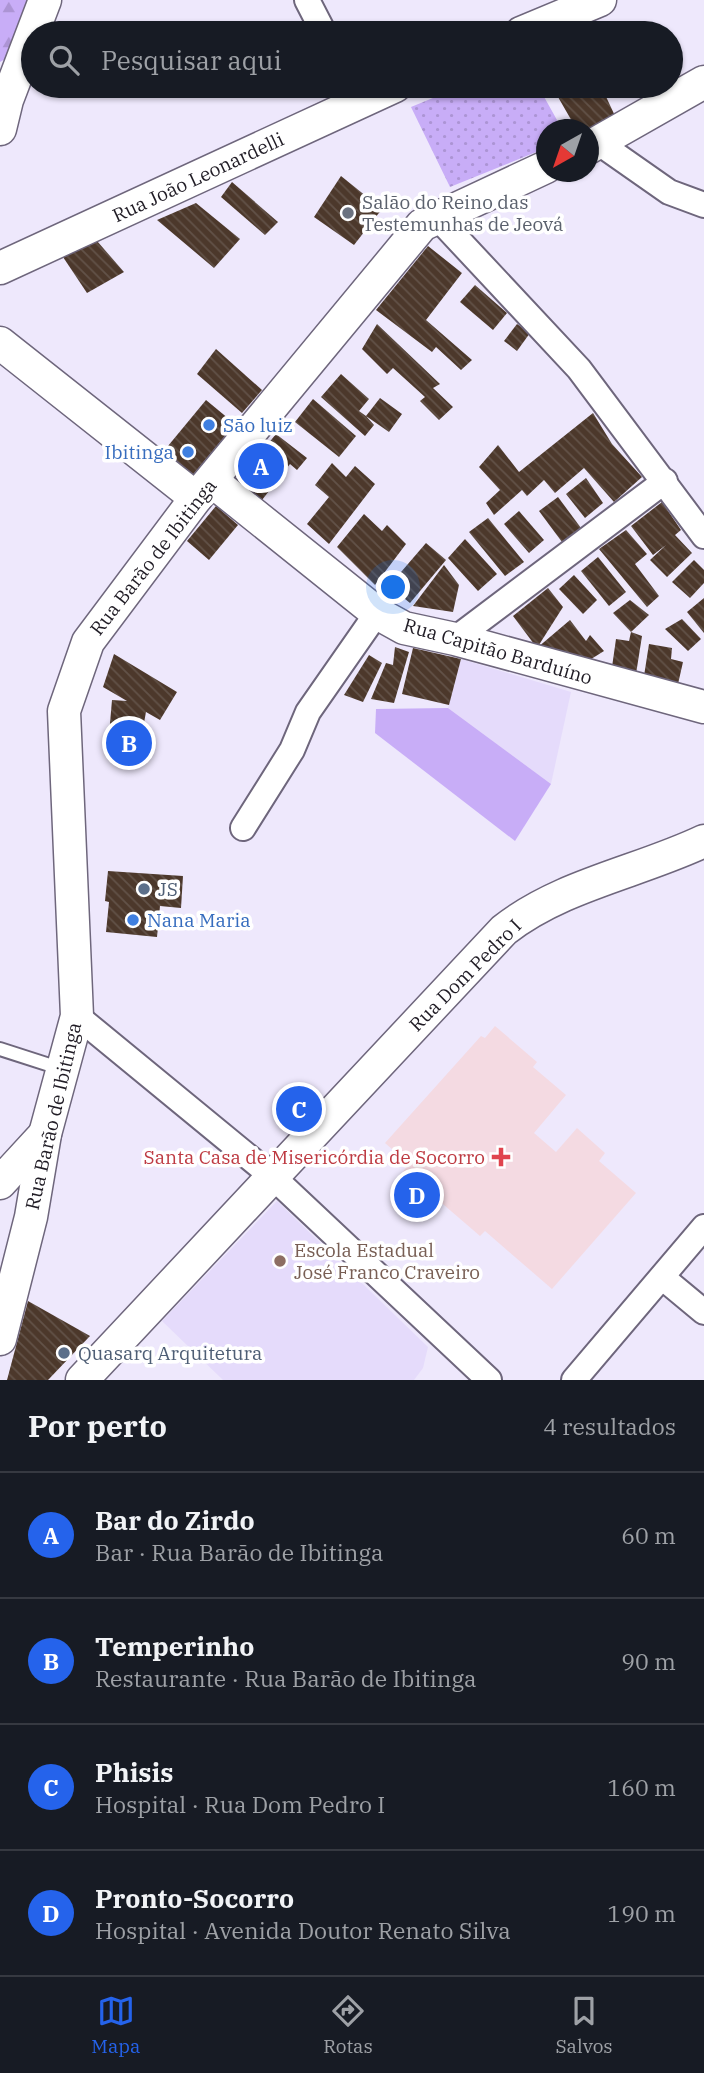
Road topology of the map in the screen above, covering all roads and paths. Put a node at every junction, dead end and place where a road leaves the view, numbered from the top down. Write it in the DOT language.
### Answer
graph roads {
  1 [pos="45,0"];
  2 [pos="307,0"];
  3 [pos="600,0"];
  4 [pos="37,21"];
  5 [pos="318,21"];
  6 [pos="550,21"];
  7 [pos="21,63"];
  8 [pos="704,82"];
  9 [pos="683,94"];
  10 [pos="347,98"];
  11 [pos="676,98"];
  12 [pos="0,129"];
  13 [pos="599,143"];
  14 [pos="599,149"];
  15 [pos="536,172"];
  16 [pos="704,205"];
  17 [pos="436,216"];
  18 [pos="0,268"];
  19 [pos="0,343"];
  20 [pos="665,481"];
  21 [pos="204,489"];
  22 [pos="704,536"];
  23 [pos="377,613"];
  24 [pos="455,639"];
  25 [pos="704,708"];
  26 [pos="243,828"];
  27 [pos="704,841"];
  28 [pos="77,1016"];
  29 [pos="0,1049"];
  30 [pos="62,1069"];
  31 [pos="45,1134"];
  32 [pos="273,1177"];
  33 [pos="0,1183"];
  34 [pos="0,1193"];
  35 [pos="31,1217"];
  36 [pos="704,1227"];
  37 [pos="663,1278"];
  38 [pos="704,1312"];
  39 [pos="0,1339"];
  40 [pos="82,1380"];
  41 [pos="489,1380"];
  42 [pos="574,1380"];
  1 -- 4 [label="street"];
  2 -- 5 [label="street"];
  3 -- 6 [label="street"];
  7 -- 12 [label="street"];
  8 -- 9 [label="street"];
  10 -- 18 [label="street, Rua João Leonardelli"];
  11 -- 13 [label="street"];
  14 -- 16 [label="street"];
  15 -- 17 [label="street, Rua Barão de Ibitinga"];
  17 -- 20 [label="street"];
  17 -- 21 [label="street, Rua Barão de Ibitinga"];
  19 -- 21 [label="street, Rua Capitão Barduíno"];
  20 -- 22 [label="street"];
  20 -- 24 [label="street"];
  21 -- 23 [label="street, Rua Capitão Barduíno"];
  21 -- 28 [label="street, Rua Barão de Ibitinga"];
  23 -- 24 [label="street, Rua Capitão Barduíno"];
  23 -- 26 [label="street"];
  24 -- 25 [label="street, Rua Capitão Barduíno"];
  27 -- 32 [label="street, Rua Dom Pedro I"];
  28 -- 30 [label="street, Rua Barão de Ibitinga"];
  28 -- 32 [label="street"];
  29 -- 30 [label="lane"];
  30 -- 31 [label="street, Rua Barão de Ibitinga"];
  31 -- 33 [label="street"];
  31 -- 35 [label="street, Rua Barão de Ibitinga"];
  32 -- 40 [label="street, Rua Dom Pedro I"];
  32 -- 41 [label="street"];
  34 -- 35 [label="street"];
  35 -- 39 [label="street, Rua Barão de Ibitinga"];
  36 -- 37 [label="street"];
  37 -- 38 [label="street"];
  37 -- 42 [label="street"];
}
